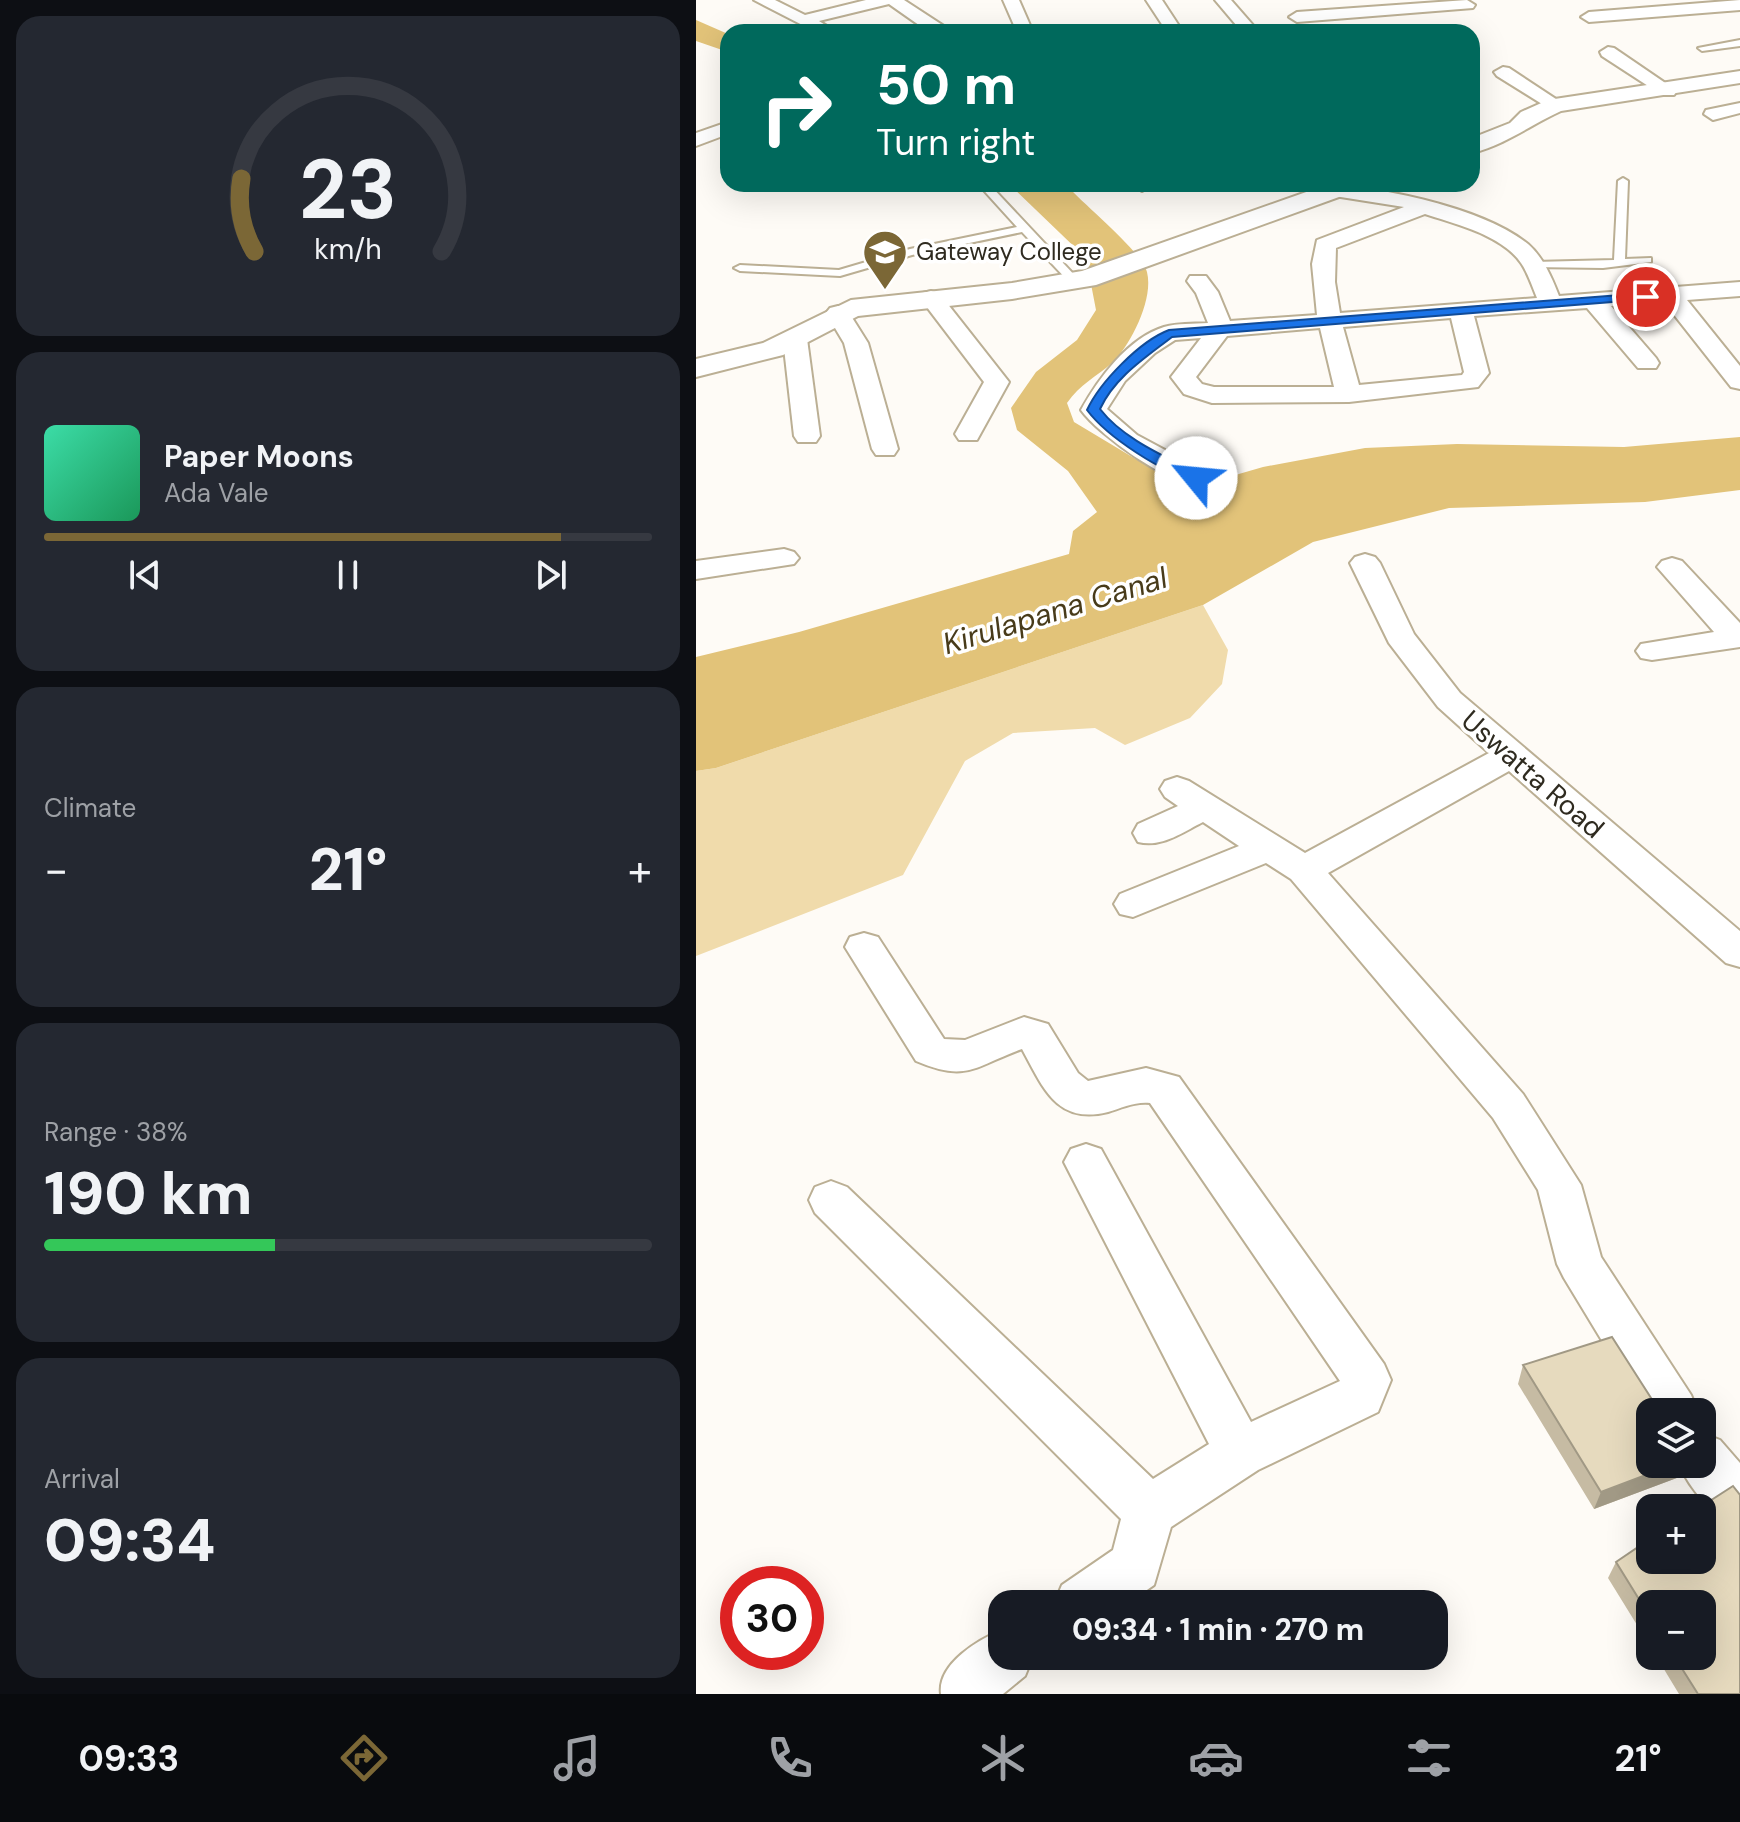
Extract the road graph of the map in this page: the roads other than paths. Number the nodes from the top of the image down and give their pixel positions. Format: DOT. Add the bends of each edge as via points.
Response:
graph roads {
  1 [pos="762,0"];
  2 [pos="886,0"];
  3 [pos="894,0"];
  4 [pos="1011,0"];
  5 [pos="1154,0"];
  6 [pos="1223,0"];
  7 [pos="1467,5"];
  8 [pos="1740,5"];
  9 [pos="1589,17"];
  10 [pos="803,20"];
  11 [pos="1740,21"];
  12 [pos="812,24"];
  13 [pos="929,24"];
  14 [pos="1022,24"];
  15 [pos="1165,24"];
  16 [pos="1244,24"];
  17 [pos="1305,24"];
  18 [pos="1698,25"];
  19 [pos="1740,43"];
  20 [pos="1702,48"];
  21 [pos="1608,52"];
  22 [pos="1503,72"];
  23 [pos="1740,77"];
  24 [pos="1668,91"];
  25 [pos="1556,105"];
  26 [pos="1740,108"];
  27 [pos="1713,114"];
  28 [pos="720,131"];
  29 [pos="696,140"];
  30 [pos="1480,143"];
  31 [pos="1623,181"];
  32 [pos="990,192"];
  33 [pos="1319,192"];
  34 [pos="1366,192"];
  35 [pos="1424,207"];
  36 [pos="1022,229"];
  37 [pos="1647,260"];
  38 [pos="1619,264"];
  39 [pos="1534,265"];
  40 [pos="740,268"];
  41 [pos="1081,281"];
  42 [pos="1198,281"];
  43 [pos="1740,289"];
  44 [pos="1671,295"];
  45 [pos="931,298"];
  46 [pos="1594,301"];
  47 [pos="1551,304"];
  48 [pos="1461,312"];
  49 [pos="838,313"];
  50 [pos="1329,319"];
  51 [pos="1221,327"];
  52 [pos="795,339"];
  53 [pos="1647,363"];
  54 [pos="696,368"];
  55 [pos="1740,382"];
  56 [pos="1349,394"];
  57 [pos="968,434"];
  58 [pos="807,436"];
  59 [pos="885,449"];
  60 [pos="1196,478"];
  61 [pos="784,558"];
  62 [pos="1365,563"];
  63 [pos="1672,567"];
  64 [pos="696,570"];
  65 [pos="1738,637"];
  66 [pos="1652,651"];
  67 [pos="1512,755"];
  68 [pos="1151,833"];
  69 [pos="1268,848"];
  70 [pos="1304,870"];
  71 [pos="1133,904"];
  72 [pos="864,947"];
  73 [pos="1740,953"];
  74 [pos="1086,1162"];
  75 [pos="831,1200"];
  76 [pos="1664,1398"];
  77 [pos="1240,1453"];
  78 [pos="1716,1474"];
  79 [pos="1740,1502"];
  80 [pos="1149,1511"];
  81 [pos="1101,1590"];
  82 [pos="988,1670"];
  83 [pos="969,1694"];
  1 -- 10 [label="street"];
  2 -- 10 [label="street"];
  3 -- 13 [label="street"];
  4 -- 14 [label="street"];
  5 -- 15 [label="street"];
  6 -- 16 [label="street"];
  7 -- 17 [label="street" via="1292,12"];
  8 -- 9 [label="street"];
  10 -- 12 [label="street"];
  11 -- 18 [label="street"];
  19 -- 20 [label="lane"];
  21 -- 24 [label="street"];
  22 -- 25 [label="street"];
  23 -- 24 [label="street"];
  24 -- 25 [label="street"];
  25 -- 30 [label="street"];
  26 -- 27 [label="street"];
  28 -- 29 [label="street"];
  31 -- 38 [label="lane"];
  32 -- 36 [label="lane"];
  33 -- 41 [label="street"];
  34 -- 35 [label="street"];
  35 -- 39 [label="street" via="1520,248"];
  35 -- 50 [label="street" via="1325,245 1322,265"];
  36 -- 40 [label="lane" via="840,273"];
  36 -- 41 [label="lane"];
  37 -- 38 [label="lane"];
  38 -- 39 [label="lane"];
  39 -- 47 [label="street"];
  41 -- 45 [label="street"];
  42 -- 51 [label="street"];
  43 -- 44 [label="street"];
  44 -- 46 [label="street"];
  44 -- 55 [label="street"];
  45 -- 49 [label="street"];
  45 -- 57 [label="street" via="997,382"];
  46 -- 47 [label="street"];
  46 -- 53 [label="street"];
  47 -- 48 [label="street"];
  48 -- 50 [label="street"];
  48 -- 56 [label="street" via="1477,373 1469,382"];
  49 -- 52 [label="street"];
  49 -- 59 [label="street" via="856,343"];
  50 -- 51 [label="street"];
  50 -- 56 [label="street"];
  51 -- 56 [label="street" via="1183,377 1193,389 1246,397"];
  51 -- 60 [label="street" via="1159,339 1102,391 1094,410 1144,450"];
  52 -- 54 [label="street" via="748,357"];
  52 -- 58 [label="street"];
  61 -- 64 [label="street"];
  62 -- 67 [label="street, Uswatta Road" via="1408,647 1449,700"];
  63 -- 65 [label="street"];
  65 -- 66 [label="street"];
  67 -- 70 [label="street"];
  67 -- 73 [label="street, Uswatta Road"];
  68 -- 69 [label="street" via="1191,798"];
  69 -- 70 [label="street"];
  69 -- 71 [label="street"];
  70 -- 76 [label="street" via="1508,1106 1559,1185 1580,1264"];
  72 -- 77 [label="street" via="930,1050 945,1058 964,1058 1024,1033 1034,1035 1063,1085 1075,1095 1090,1099 1146,1085 1164,1089 1367,1380 1361,1396"];
  74 -- 77 [label="street"];
  75 -- 80 [label="street"];
  77 -- 80 [label="street"];
  78 -- 79 [label="street"];
  80 -- 81 [label="street" via="1135,1566"];
  82 -- 83 [label="street" via="968,1687"];
}
